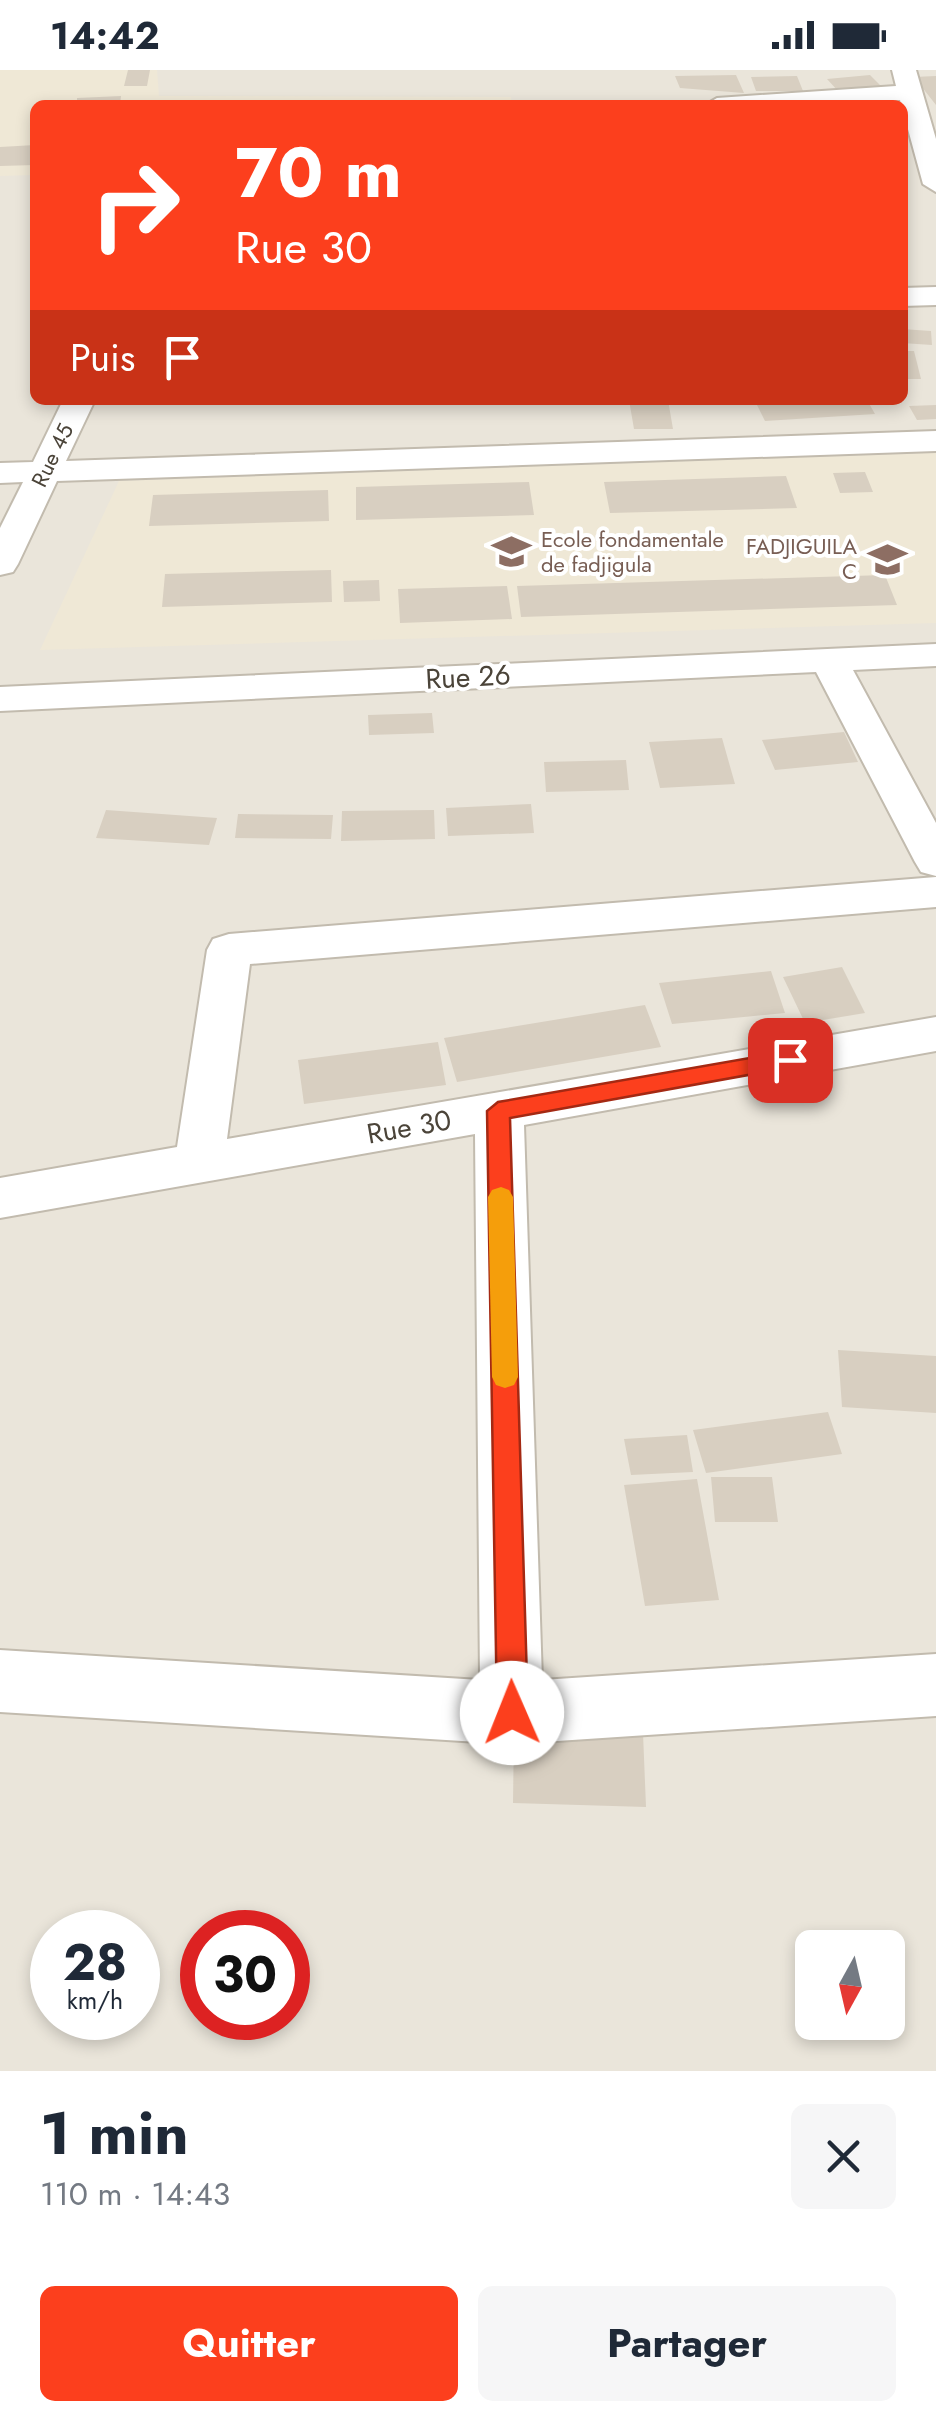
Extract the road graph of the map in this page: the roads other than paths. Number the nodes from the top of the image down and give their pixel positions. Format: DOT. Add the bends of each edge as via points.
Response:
graph roads {
  1 [pos="907,81"];
  2 [pos="757,100"];
  3 [pos="936,182"];
  4 [pos="908,183"];
  5 [pos="936,296"];
  6 [pos="908,297"];
  7 [pos="77,405"];
  8 [pos="936,440"];
  9 [pos="0,473"];
  10 [pos="42,473"];
  11 [pos="0,564"];
  12 [pos="936,655"];
  13 [pos="828,659"];
  14 [pos="0,700"];
  15 [pos="936,862"];
  16 [pos="936,892"];
  17 [pos="936,1034"];
  18 [pos="498,1111"];
  19 [pos="199,1164"];
  20 [pos="3,1209"];
  21 [pos="0,1681"];
  22 [pos="936,1686"];
  23 [pos="512,1713"];
  1 -- 2 [label="street"];
  1 -- 3 [label="street"];
  3 -- 4 [label="street"];
  5 -- 6 [label="street"];
  7 -- 10 [label="street, Rue 45"];
  8 -- 10 [label="street"];
  9 -- 10 [label="street"];
  10 -- 11 [label="street, Rue 45"];
  12 -- 13 [label="street, Rue 26"];
  13 -- 14 [label="street, Rue 26"];
  13 -- 15 [label="street"];
  16 -- 19 [label="street" via="229,950"];
  17 -- 18 [label="street, Rue 30"];
  18 -- 19 [label="street, Rue 30"];
  18 -- 23 [label="street"];
  19 -- 20 [label="street, Rue 30"];
  21 -- 23 [label="street"];
  22 -- 23 [label="street"];
}
